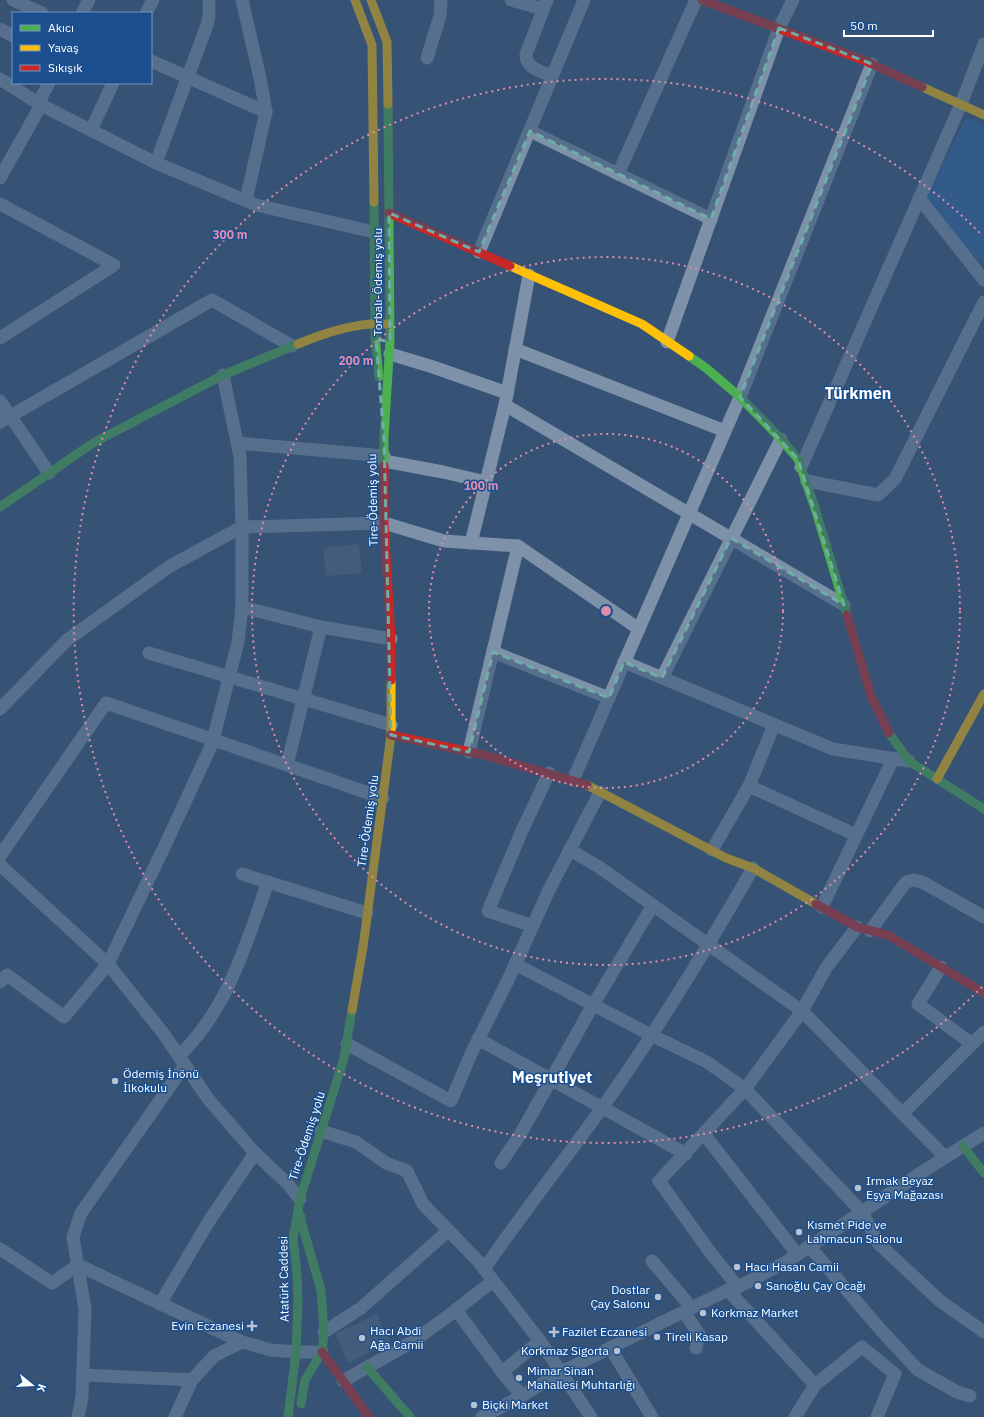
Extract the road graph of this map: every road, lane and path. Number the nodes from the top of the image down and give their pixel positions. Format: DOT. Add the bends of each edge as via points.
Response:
graph roads {
  1 [pos="15,0"];
  2 [pos="88,0"];
  3 [pos="153,0"];
  4 [pos="209,0"];
  5 [pos="242,0"];
  6 [pos="355,0"];
  7 [pos="371,0"];
  8 [pos="441,0"];
  9 [pos="511,0"];
  10 [pos="584,0"];
  11 [pos="696,0"];
  12 [pos="702,0"];
  13 [pos="793,0"];
  14 [pos="545,4"];
  15 [pos="40,12"];
  16 [pos="82,12"];
  17 [pos="147,12"];
  18 [pos="779,28"];
  19 [pos="0,29"];
  20 [pos="12,35"];
  21 [pos="984,44"];
  22 [pos="427,58"];
  23 [pos="152,61"];
  24 [pos="872,64"];
  25 [pos="552,76"];
  26 [pos="188,77"];
  27 [pos="0,79"];
  28 [pos="48,84"];
  29 [pos="113,84"];
  30 [pos="961,104"];
  31 [pos="41,105"];
  32 [pos="266,112"];
  33 [pos="984,115"];
  34 [pos="91,130"];
  35 [pos="530,131"];
  36 [pos="156,163"];
  37 [pos="618,174"];
  38 [pos="0,178"];
  39 [pos="919,198"];
  40 [pos="246,200"];
  41 [pos="0,204"];
  42 [pos="389,212"];
  43 [pos="711,219"];
  44 [pos="374,232"];
  45 [pos="479,252"];
  46 [pos="529,274"];
  47 [pos="984,280"];
  48 [pos="984,302"];
  49 [pos="375,323"];
  50 [pos="390,324"];
  51 [pos="0,338"];
  52 [pos="346,338"];
  53 [pos="372,339"];
  54 [pos="307,340"];
  55 [pos="390,341"];
  56 [pos="667,342"];
  57 [pos="292,346"];
  58 [pos="515,349"];
  59 [pos="390,354"];
  60 [pos="223,375"];
  61 [pos="740,397"];
  62 [pos="506,399"];
  63 [pos="0,401"];
  64 [pos="5,419"];
  65 [pos="725,431"];
  66 [pos="384,438"];
  67 [pos="781,439"];
  68 [pos="238,443"];
  69 [pos="384,458"];
  70 [pos="801,467"];
  71 [pos="49,473"];
  72 [pos="807,481"];
  73 [pos="486,482"];
  74 [pos="0,507"];
  75 [pos="689,513"];
  76 [pos="384,523"];
  77 [pos="242,527"];
  78 [pos="732,538"];
  79 [pos="471,543"];
  80 [pos="518,546"];
  81 [pos="844,604"];
  82 [pos="242,608"];
  83 [pos="321,627"];
  84 [pos="639,629"];
  85 [pos="391,639"];
  86 [pos="493,652"];
  87 [pos="149,653"];
  88 [pos="624,662"];
  89 [pos="229,677"];
  90 [pos="662,678"];
  91 [pos="984,694"];
  92 [pos="5,695"];
  93 [pos="609,698"];
  94 [pos="304,699"];
  95 [pos="0,709"];
  96 [pos="774,724"];
  97 [pos="391,730"];
  98 [pos="213,740"];
  99 [pos="469,752"];
  100 [pos="893,759"];
  101 [pos="909,761"];
  102 [pos="287,765"];
  103 [pos="549,774"];
  104 [pos="938,779"];
  105 [pos="573,780"];
  106 [pos="749,786"];
  107 [pos="600,792"];
  108 [pos="383,798"];
  109 [pos="984,810"];
  110 [pos="856,835"];
  111 [pos="570,850"];
  112 [pos="712,850"];
  113 [pos="0,856"];
  114 [pos="0,865"];
  115 [pos="753,868"];
  116 [pos="242,874"];
  117 [pos="268,882"];
  118 [pos="653,905"];
  119 [pos="822,907"];
  120 [pos="367,913"];
  121 [pos="984,917"];
  122 [pos="533,926"];
  123 [pos="864,929"];
  124 [pos="709,945"];
  125 [pos="108,964"];
  126 [pos="515,964"];
  127 [pos="941,967"];
  128 [pos="0,982"];
  129 [pos="984,993"];
  130 [pos="593,1005"];
  131 [pos="802,1011"];
  132 [pos="984,1032"];
  133 [pos="651,1035"];
  134 [pos="478,1039"];
  135 [pos="347,1044"];
  136 [pos="972,1044"];
  137 [pos="182,1061"];
  138 [pos="550,1079"];
  139 [pos="745,1089"];
  140 [pos="602,1108"];
  141 [pos="902,1114"];
  142 [pos="321,1131"];
  143 [pos="984,1133"];
  144 [pos="704,1134"];
  145 [pos="963,1146"];
  146 [pos="255,1152"];
  147 [pos="686,1154"];
  148 [pos="945,1157"];
  149 [pos="501,1164"];
  150 [pos="984,1173"];
  151 [pos="300,1199"];
  152 [pos="862,1212"];
  153 [pos="448,1230"];
  154 [pos="809,1246"];
  155 [pos="0,1249"];
  156 [pos="797,1254"];
  157 [pos="652,1261"];
  158 [pos="78,1265"];
  159 [pos="484,1269"];
  160 [pos="493,1281"];
  161 [pos="733,1289"];
  162 [pos="160,1304"];
  163 [pos="456,1310"];
  164 [pos="688,1310"];
  165 [pos="324,1332"];
  166 [pos="984,1332"];
  167 [pos="540,1341"];
  168 [pos="242,1342"];
  169 [pos="696,1348"];
  170 [pos="611,1349"];
  171 [pos="296,1352"];
  172 [pos="322,1352"];
  173 [pos="905,1356"];
  174 [pos="367,1367"];
  175 [pos="502,1372"];
  176 [pos="561,1372"];
  177 [pos="895,1374"];
  178 [pos="83,1375"];
  179 [pos="192,1380"];
  180 [pos="343,1380"];
  181 [pos="816,1385"];
  182 [pos="522,1396"];
  183 [pos="970,1396"];
  184 [pos="299,1410"];
  185 [pos="367,1416"];
  186 [pos="78,1417"];
  187 [pos="175,1417"];
  188 [pos="288,1417"];
  189 [pos="410,1417"];
  190 [pos="482,1417"];
  191 [pos="591,1417"];
  192 [pos="652,1417"];
  193 [pos="795,1417"];
  194 [pos="877,1417"];
  1 -- 15 [label="street"];
  2 -- 16 [label="street"];
  3 -- 17 [label="street"];
  4 -- 26 [label="street" via="207,25"];
  5 -- 32 [label="street"];
  6 -- 44 [label="street, Torbalı-Ödemiş yolu" via="372,45"];
  7 -- 42 [label="street, Torbalı-Ödemiş yolu" via="387,42"];
  8 -- 22 [label="street" via="440,16"];
  9 -- 14 [label="street"];
  10 -- 25 [label="street"];
  11 -- 37 [label="street"];
  12 -- 18 [label="street"];
  13 -- 18 [label="street"];
  14 -- 25 [label="street" via="526,58 532,67"];
  18 -- 24 [label="street"];
  18 -- 43 [label="street"];
  19 -- 20 [label="street"];
  21 -- 30 [label="street"];
  23 -- 26 [label="street"];
  24 -- 30 [label="street"];
  24 -- 61 [label="street"];
  25 -- 35 [label="street"];
  26 -- 32 [label="street"];
  26 -- 36 [label="street"];
  27 -- 31 [label="street"];
  28 -- 31 [label="street" via="42,96"];
  29 -- 34 [label="street"];
  30 -- 33 [label="street"];
  30 -- 39 [label="street"];
  31 -- 34 [label="street"];
  31 -- 38 [label="street"];
  32 -- 40 [label="street"];
  34 -- 36 [label="street"];
  35 -- 37 [label="street"];
  35 -- 45 [label="street"];
  36 -- 40 [label="street"];
  37 -- 43 [label="street"];
  39 -- 47 [label="street"];
  39 -- 70 [label="street"];
  40 -- 44 [label="street" via="256,205"];
  41 -- 51 [label="street" via="114,266"];
  42 -- 45 [label="street"];
  42 -- 50 [label="street, Torbalı-Ödemiş yolu"];
  43 -- 56 [label="street"];
  44 -- 49 [label="street, Torbalı-Ödemiş yolu"];
  45 -- 46 [label="street"];
  46 -- 56 [label="street" via="642,324"];
  46 -- 58 [label="street"];
  48 -- 72 [label="street" via="895,479 878,495"];
  49 -- 50 [label="street"];
  49 -- 53 [label="street, Torbalı-Ödemiş yolu"];
  49 -- 54 [label="street"];
  50 -- 55 [label="street, Torbalı-Ödemiş yolu"];
  52 -- 54 [label="street"];
  53 -- 55 [label="street"];
  53 -- 66 [label="street, Torbalı-Ödemiş yolu"];
  54 -- 57 [label="street"];
  55 -- 59 [label="street, Torbalı-Ödemiş yolu"];
  56 -- 61 [label="street" via="706,368"];
  57 -- 60 [label="street"];
  57 -- 64 [label="street" via="212,300"];
  58 -- 62 [label="street"];
  58 -- 65 [label="street"];
  59 -- 62 [label="street" via="434,366"];
  59 -- 66 [label="street, Torbalı-Ödemiş yolu"];
  60 -- 68 [label="street"];
  60 -- 71 [label="street" via="93,443"];
  61 -- 65 [label="street"];
  61 -- 67 [label="street"];
  62 -- 73 [label="street"];
  62 -- 75 [label="street"];
  63 -- 64 [label="street"];
  64 -- 71 [label="street"];
  65 -- 75 [label="street"];
  66 -- 69 [label="street, Tire-Ödemiş yolu"];
  67 -- 70 [label="street" via="798,459"];
  67 -- 78 [label="street"];
  68 -- 69 [label="street"];
  68 -- 77 [label="street"];
  69 -- 73 [label="street"];
  69 -- 76 [label="street, Tire-Ödemiş yolu"];
  70 -- 72 [label="street"];
  71 -- 74 [label="street"];
  72 -- 81 [label="street"];
  73 -- 79 [label="street"];
  75 -- 78 [label="street"];
  75 -- 84 [label="street"];
  76 -- 77 [label="street"];
  76 -- 79 [label="street" via="444,541"];
  76 -- 85 [label="street, Tire-Ödemiş yolu"];
  77 -- 82 [label="street"];
  77 -- 92 [label="street" via="170,566 67,640"];
  78 -- 81 [label="street"];
  78 -- 90 [label="street"];
  79 -- 80 [label="street"];
  80 -- 84 [label="street"];
  80 -- 86 [label="street"];
  81 -- 101 [label="street" via="871,696 886,729"];
  82 -- 83 [label="street"];
  82 -- 89 [label="street" via="238,642"];
  83 -- 85 [label="street"];
  83 -- 94 [label="street"];
  84 -- 88 [label="street"];
  85 -- 97 [label="street, Tire-Ödemiş yolu"];
  86 -- 93 [label="street"];
  86 -- 99 [label="street"];
  87 -- 89 [label="street"];
  88 -- 90 [label="street"];
  88 -- 93 [label="street"];
  89 -- 94 [label="street"];
  89 -- 98 [label="street"];
  90 -- 96 [label="street"];
  91 -- 104 [label="street"];
  92 -- 95 [label="street"];
  93 -- 105 [label="street"];
  94 -- 97 [label="street"];
  94 -- 102 [label="street"];
  96 -- 100 [label="street" via="833,749"];
  96 -- 106 [label="street"];
  97 -- 99 [label="street"];
  97 -- 108 [label="street, Tire-Ödemiş yolu"];
  98 -- 102 [label="street"];
  98 -- 113 [label="street" via="106,703"];
  98 -- 125 [label="street"];
  99 -- 103 [label="street"];
  100 -- 101 [label="street"];
  100 -- 110 [label="street"];
  101 -- 104 [label="street"];
  102 -- 108 [label="street"];
  103 -- 105 [label="street"];
  103 -- 122 [label="street" via="488,911"];
  104 -- 109 [label="street"];
  105 -- 107 [label="street"];
  106 -- 110 [label="street"];
  106 -- 112 [label="street"];
  107 -- 111 [label="street"];
  107 -- 112 [label="street"];
  108 -- 120 [label="street, Tire-Ödemiş yolu"];
  110 -- 119 [label="street"];
  111 -- 118 [label="street"];
  111 -- 122 [label="street"];
  112 -- 115 [label="street"];
  114 -- 125 [label="street"];
  115 -- 119 [label="street"];
  115 -- 124 [label="street"];
  116 -- 117 [label="street"];
  117 -- 120 [label="street"];
  117 -- 137 [label="street" via="226,993"];
  118 -- 124 [label="street"];
  118 -- 130 [label="street"];
  119 -- 123 [label="street"];
  120 -- 135 [label="street, Tire-Ödemiş yolu"];
  121 -- 123 [label="street" via="924,882 914,880 906,882"];
  122 -- 126 [label="street"];
  123 -- 127 [label="street" via="888,935"];
  123 -- 131 [label="street" via="826,968"];
  124 -- 131 [label="street"];
  124 -- 133 [label="street"];
  125 -- 128 [label="street" via="64,1017 7,975"];
  125 -- 137 [label="street" via="163,1032"];
  126 -- 130 [label="street"];
  126 -- 134 [label="street"];
  127 -- 129 [label="street"];
  127 -- 136 [label="street" via="918,1004"];
  130 -- 133 [label="street"];
  130 -- 138 [label="street"];
  131 -- 139 [label="street"];
  131 -- 141 [label="street"];
  132 -- 136 [label="street"];
  133 -- 139 [label="street" via="707,1062"];
  133 -- 140 [label="street"];
  134 -- 135 [label="street" via="451,1101"];
  134 -- 138 [label="street"];
  135 -- 142 [label="street, Tire-Ödemiş yolu"];
  136 -- 141 [label="street"];
  137 -- 146 [label="street" via="209,1100"];
  137 -- 158 [label="street" via="81,1212 73,1237"];
  138 -- 140 [label="street"];
  138 -- 149 [label="street"];
  139 -- 144 [label="street"];
  139 -- 152 [label="street"];
  140 -- 147 [label="street"];
  140 -- 159 [label="street"];
  141 -- 148 [label="street"];
  142 -- 151 [label="street, Tire-Ödemiş yolu"];
  142 -- 153 [label="street" via="356,1142 386,1163 407,1171 423,1204"];
  143 -- 145 [label="street"];
  144 -- 147 [label="street"];
  144 -- 156 [label="street"];
  145 -- 148 [label="street"];
  145 -- 150 [label="street"];
  146 -- 151 [label="street"];
  146 -- 162 [label="street" via="209,1221"];
  147 -- 161 [label="street" via="659,1181"];
  148 -- 152 [label="street"];
  151 -- 165 [label="street, Atatürk Caddesi" via="301,1221 321,1290"];
  151 -- 171 [label="street, Atatürk Caddesi" via="293,1239 298,1302"];
  152 -- 154 [label="street"];
  152 -- 166 [label="street" via="879,1244 940,1301"];
  153 -- 159 [label="street"];
  153 -- 165 [label="street" via="361,1308"];
  154 -- 156 [label="street"];
  154 -- 173 [label="street"];
  155 -- 158 [label="street" via="52,1283"];
  156 -- 161 [label="street"];
  157 -- 164 [label="street"];
  158 -- 162 [label="street"];
  158 -- 178 [label="street" via="85,1310"];
  159 -- 160 [label="street"];
  160 -- 163 [label="street"];
  160 -- 167 [label="street"];
  161 -- 164 [label="street"];
  161 -- 181 [label="street"];
  162 -- 168 [label="street"];
  163 -- 174 [label="street" via="412,1342"];
  163 -- 175 [label="street"];
  164 -- 169 [label="street" via="699,1334"];
  164 -- 170 [label="street"];
  165 -- 172 [label="street, Atatürk Caddesi"];
  167 -- 175 [label="street"];
  167 -- 176 [label="street"];
  168 -- 171 [label="street" via="271,1350"];
  168 -- 179 [label="street" via="214,1356"];
  170 -- 176 [label="street"];
  170 -- 192 [label="street"];
  171 -- 172 [label="street"];
  171 -- 188 [label="street, Atatürk Caddesi"];
  172 -- 180 [label="street"];
  172 -- 184 [label="street, Atatürk Caddesi" via="305,1380"];
  173 -- 177 [label="street"];
  173 -- 183 [label="street" via="918,1370 957,1392"];
  174 -- 180 [label="street"];
  174 -- 189 [label="street"];
  175 -- 182 [label="street"];
  176 -- 182 [label="street"];
  176 -- 191 [label="street"];
  177 -- 181 [label="street" via="862,1347"];
  177 -- 194 [label="street"];
  178 -- 179 [label="street"];
  178 -- 186 [label="street"];
  179 -- 187 [label="street"];
  180 -- 185 [label="street"];
  181 -- 193 [label="street"];
  182 -- 190 [label="street"];
}
